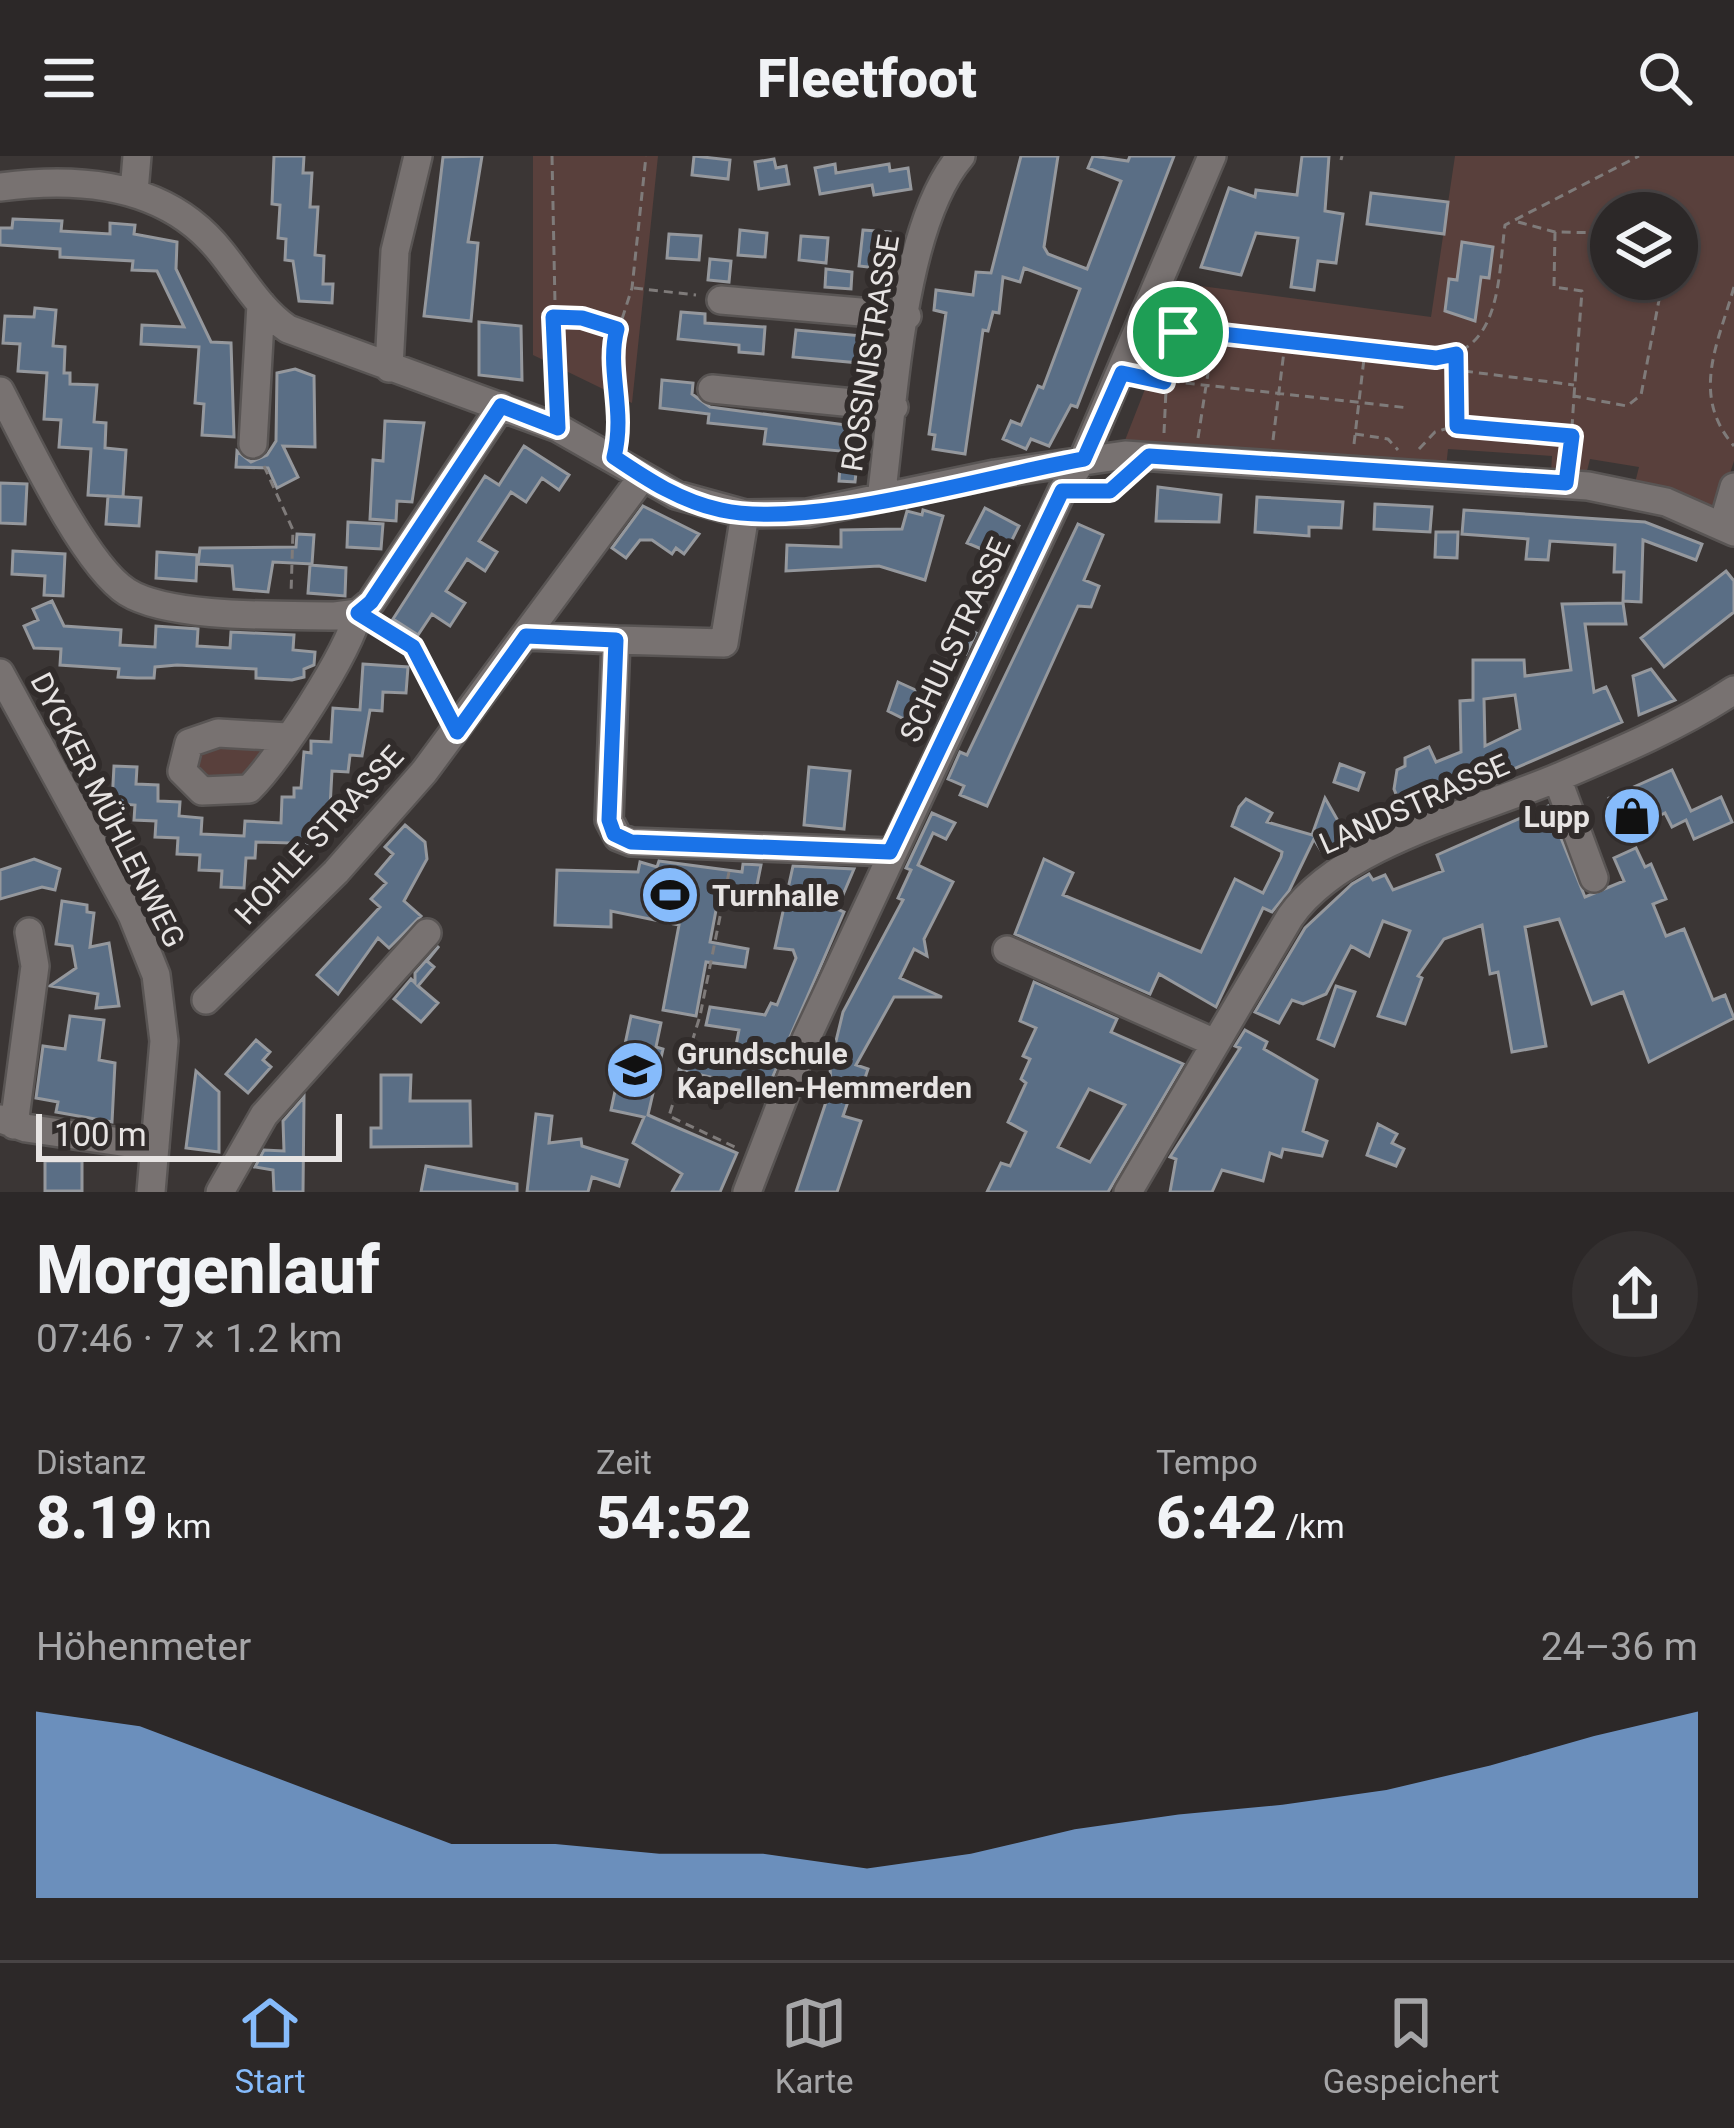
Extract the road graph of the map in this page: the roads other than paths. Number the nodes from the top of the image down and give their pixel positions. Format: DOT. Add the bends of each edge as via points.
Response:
graph roads {
  1 [pos="137,156"];
  2 [pos="418,156"];
  3 [pos="1212,156"];
  4 [pos="945,162"];
  5 [pos="0,187"];
  6 [pos="134,192"];
  7 [pos="721,300"];
  8 [pos="260,304"];
  9 [pos="907,316"];
  10 [pos="389,368"];
  11 [pos="712,389"];
  12 [pos="0,391"];
  13 [pos="501,406"];
  14 [pos="893,407"];
  15 [pos="253,444"];
  16 [pos="1084,459"];
  17 [pos="643,476"];
  18 [pos="1734,487"];
  19 [pos="881,498"];
  20 [pos="745,514"];
  21 [pos="1728,528"];
  22 [pos="358,613"];
  23 [pos="526,636"];
  24 [pos="616,640"];
  25 [pos="0,673"];
  26 [pos="1734,690"];
  27 [pos="287,737"];
  28 [pos="1558,778"];
  29 [pos="890,852"];
  30 [pos="1594,878"];
  31 [pos="28,932"];
  32 [pos="427,933"];
  33 [pos="1007,950"];
  34 [pos="206,1000"];
  35 [pos="1215,1042"];
  36 [pos="7,1122"];
  37 [pos="155,1147"];
  38 [pos="152,1192"];
  39 [pos="220,1192"];
  40 [pos="747,1192"];
  41 [pos="1128,1192"];
  1 -- 6 [label="street"];
  2 -- 10 [label="street" via="398,230"];
  3 -- 16 [label="street, SCHULSTRASSE"];
  4 -- 9 [label="street, ROSSINISTRASSE" via="922,227"];
  5 -- 6 [label="street"];
  6 -- 8 [label="street" via="192,220"];
  7 -- 9 [label="street"];
  8 -- 10 [label="street" via="300,335"];
  8 -- 15 [label="street"];
  9 -- 14 [label="street, ROSSINISTRASSE"];
  10 -- 13 [label="street"];
  11 -- 14 [label="street"];
  12 -- 22 [label="street" via="96,559 123,590 159,604"];
  13 -- 17 [label="street"];
  13 -- 22 [label="street"];
  14 -- 19 [label="street, ROSSINISTRASSE"];
  16 -- 19 [label="street"];
  16 -- 21 [label="street" via="1159,448 1566,483 1649,497"];
  16 -- 29 [label="street, SCHULSTRASSE"];
  17 -- 20 [label="street" via="689,501"];
  17 -- 23 [label="street, HOHLE STRASSE"];
  18 -- 21 [label="street"];
  19 -- 20 [label="street"];
  20 -- 24 [label="street" via="724,643"];
  22 -- 27 [label="street" via="348,644"];
  23 -- 24 [label="street"];
  23 -- 34 [label="street, HOHLE STRASSE" via="362,845"];
  24 -- 29 [label="street" via="612,830 631,842"];
  25 -- 37 [label="street, DYCKER MÜHLENWEG" via="142,935 160,988 172,1028"];
  26 -- 28 [label="street, LANDSTRASSE"];
  28 -- 30 [label="street"];
  28 -- 35 [label="street, LANDSTRASSE" via="1328,877 1290,917"];
  29 -- 40 [label="street, SCHULSTRASSE"];
  31 -- 36 [label="street" via="35,966"];
  32 -- 39 [label="street" via="264,1115"];
  33 -- 35 [label="street"];
  35 -- 41 [label="street, LANDSTRASSE"];
  36 -- 37 [label="street"];
  37 -- 38 [label="street, DYCKER MÜHLENWEG"];
}
